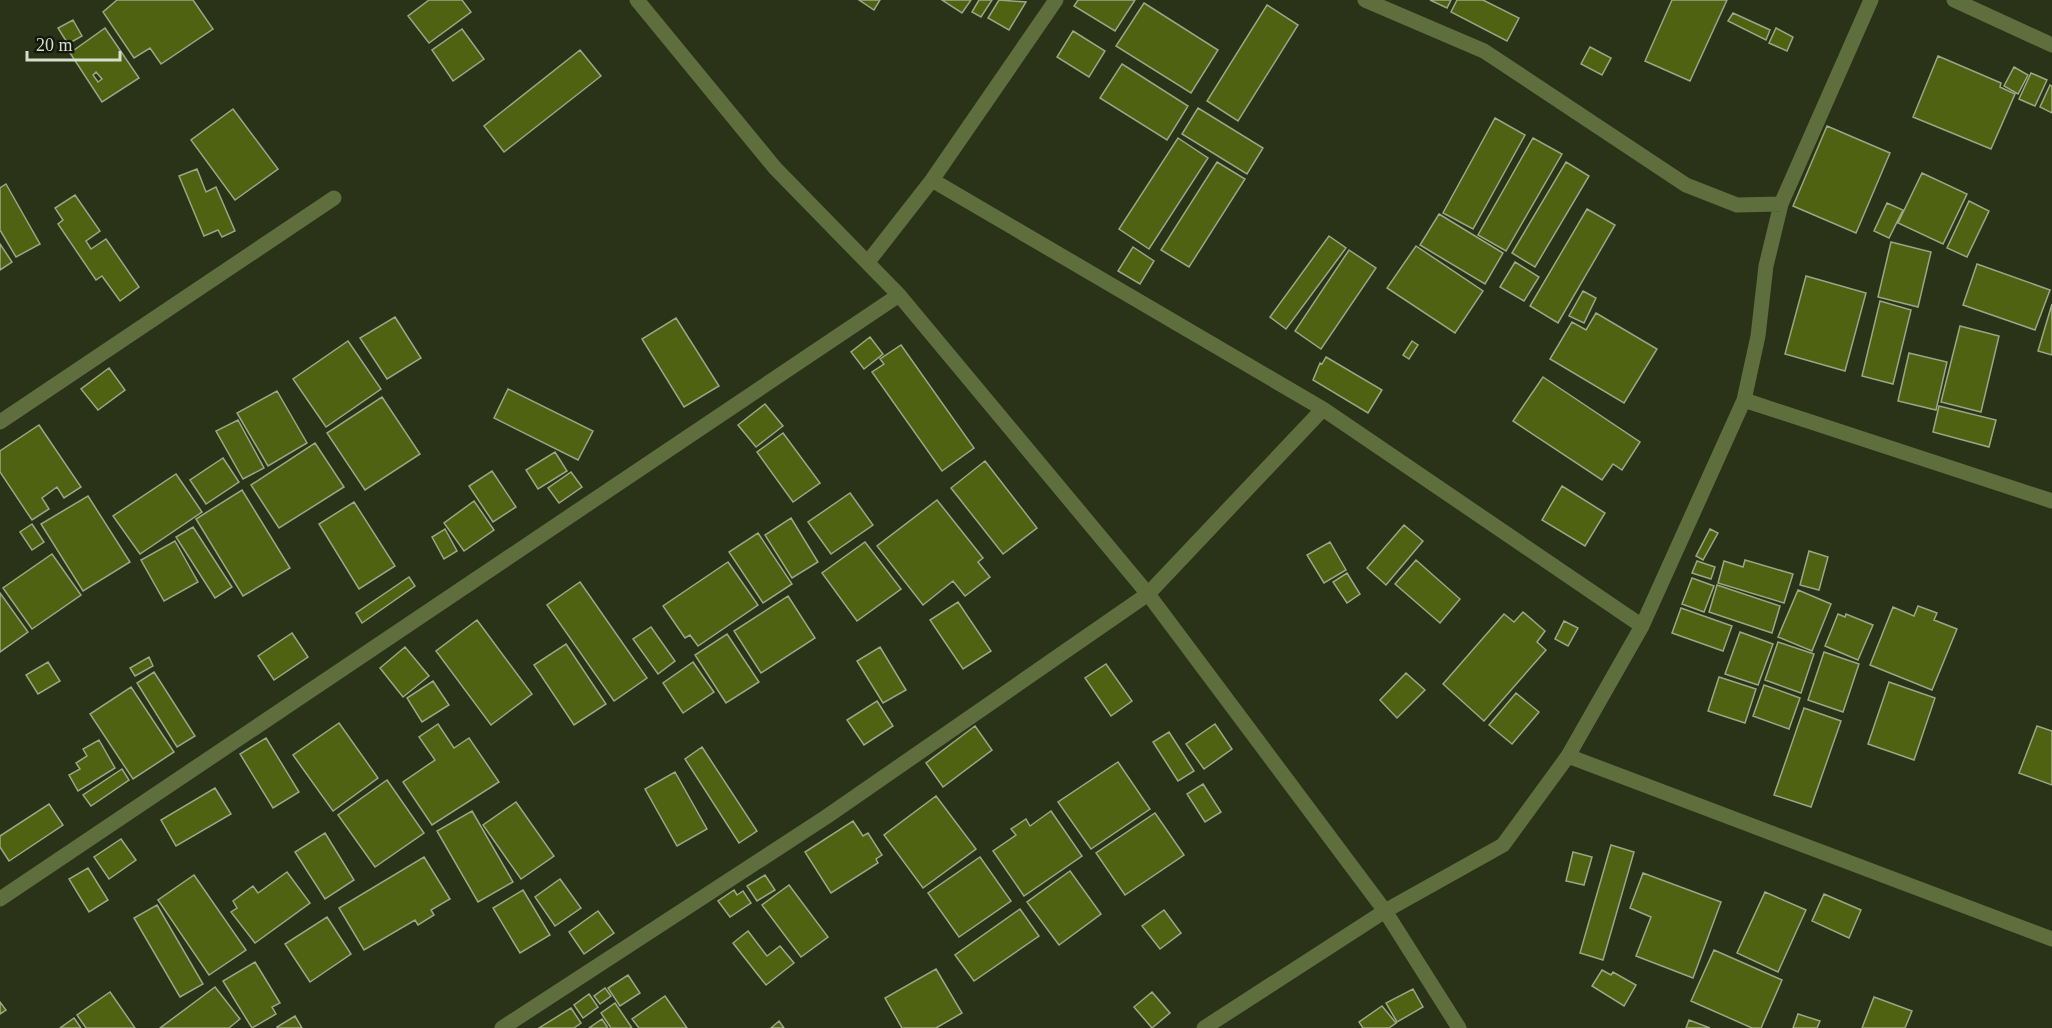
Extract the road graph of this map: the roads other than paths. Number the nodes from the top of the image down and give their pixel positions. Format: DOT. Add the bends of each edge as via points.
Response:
graph roads {
  1 [pos="637,0"];
  2 [pos="1056,0"];
  3 [pos="1365,0"];
  4 [pos="1871,0"];
  5 [pos="1954,0"];
  6 [pos="2052,45"];
  7 [pos="932,180"];
  8 [pos="334,198"];
  9 [pos="1781,204"];
  10 [pos="868,262"];
  11 [pos="899,295"];
  12 [pos="1744,400"];
  13 [pos="1323,409"];
  14 [pos="0,422"];
  15 [pos="2052,501"];
  16 [pos="1148,594"];
  17 [pos="1642,626"];
  18 [pos="1568,756"];
  19 [pos="0,899"];
  20 [pos="1385,911"];
  21 [pos="2052,939"];
  22 [pos="502,1028"];
  23 [pos="1204,1028"];
  24 [pos="1459,1028"];
  1 -- 10 [label="street" via="775,168"];
  2 -- 7 [label="street"];
  3 -- 9 [label="street" via="1484,51 1686,185 1737,205"];
  4 -- 9 [label="street"];
  5 -- 6 [label="street"];
  7 -- 10 [label="street"];
  7 -- 13 [label="street"];
  8 -- 14 [label="street"];
  9 -- 12 [label="street" via="1766,266 1758,336"];
  10 -- 11 [label="street"];
  11 -- 16 [label="street"];
  11 -- 19 [label="street"];
  12 -- 15 [label="street"];
  12 -- 17 [label="street"];
  13 -- 16 [label="street"];
  13 -- 17 [label="street"];
  16 -- 20 [label="street"];
  16 -- 22 [label="street" via="826,817"];
  17 -- 18 [label="street"];
  18 -- 20 [label="street" via="1503,845"];
  18 -- 21 [label="street"];
  20 -- 23 [label="street"];
  20 -- 24 [label="street"];
}
